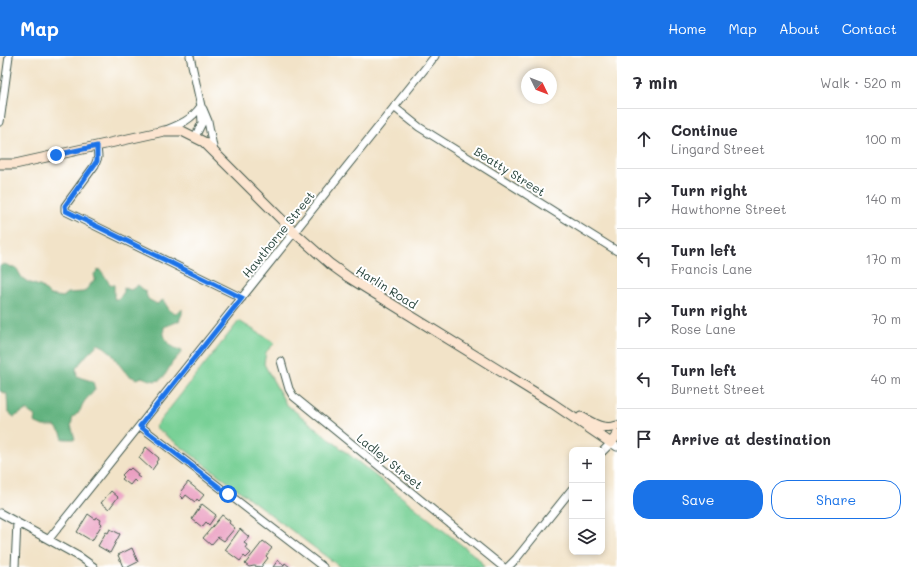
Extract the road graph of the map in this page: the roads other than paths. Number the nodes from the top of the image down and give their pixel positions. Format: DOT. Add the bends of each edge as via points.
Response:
graph roads {
  1 [pos="9,56"];
  2 [pos="190,56"];
  3 [pos="435,56"];
  4 [pos="201,106"];
  5 [pos="394,107"];
  6 [pos="0,122"];
  7 [pos="164,131"];
  8 [pos="196,137"];
  9 [pos="97,146"];
  10 [pos="214,152"];
  11 [pos="0,164"];
  12 [pos="294,232"];
  13 [pos="617,251"];
  14 [pos="242,298"];
  15 [pos="281,361"];
  16 [pos="552,402"];
  17 [pos="140,426"];
  18 [pos="617,426"];
  19 [pos="617,435"];
  20 [pos="614,445"];
  21 [pos="605,450"];
  22 [pos="569,493"];
  23 [pos="0,514"];
  24 [pos="17,522"];
  25 [pos="49,539"];
  26 [pos="15,567"];
  27 [pos="94,567"];
  28 [pos="323,567"];
  29 [pos="503,567"];
  30 [pos="508,567"];
  1 -- 6 [label="street"];
  2 -- 4 [label="street"];
  3 -- 5 [label="street, Hawthorne Street"];
  4 -- 7 [label="street" via="186,121"];
  4 -- 8 [label="street" via="202,123"];
  4 -- 10 [label="street" via="208,121"];
  5 -- 12 [label="street, Hawthorne Street"];
  5 -- 13 [label="street, Beatty Street" via="419,127"];
  7 -- 8 [label="main road, Harlin Road" via="182,131"];
  7 -- 9 [label="main road, Harlin Road"];
  8 -- 10 [label="main road, Harlin Road"];
  9 -- 11 [label="main road, Harlin Road" via="15,164"];
  9 -- 14 [label="street" via="97,161 64,210"];
  10 -- 12 [label="main road, Harlin Road"];
  12 -- 14 [label="street, Hawthorne Street"];
  12 -- 16 [label="main road, Harlin Road" via="348,277"];
  14 -- 17 [label="street, Hawthorne Street"];
  15 -- 29 [label="street, Ladley Street" via="293,396"];
  16 -- 18 [label="main road" via="603,427"];
  16 -- 20 [label="main road, Harlin Road"];
  17 -- 25 [label="street, Hawthorne Street"];
  17 -- 28 [label="street"];
  19 -- 20 [label="main road"];
  20 -- 21 [label="street"];
  22 -- 30 [label="street"];
  23 -- 24 [label="street"];
  24 -- 25 [label="street"];
  24 -- 26 [label="street"];
  25 -- 27 [label="street"];
}
